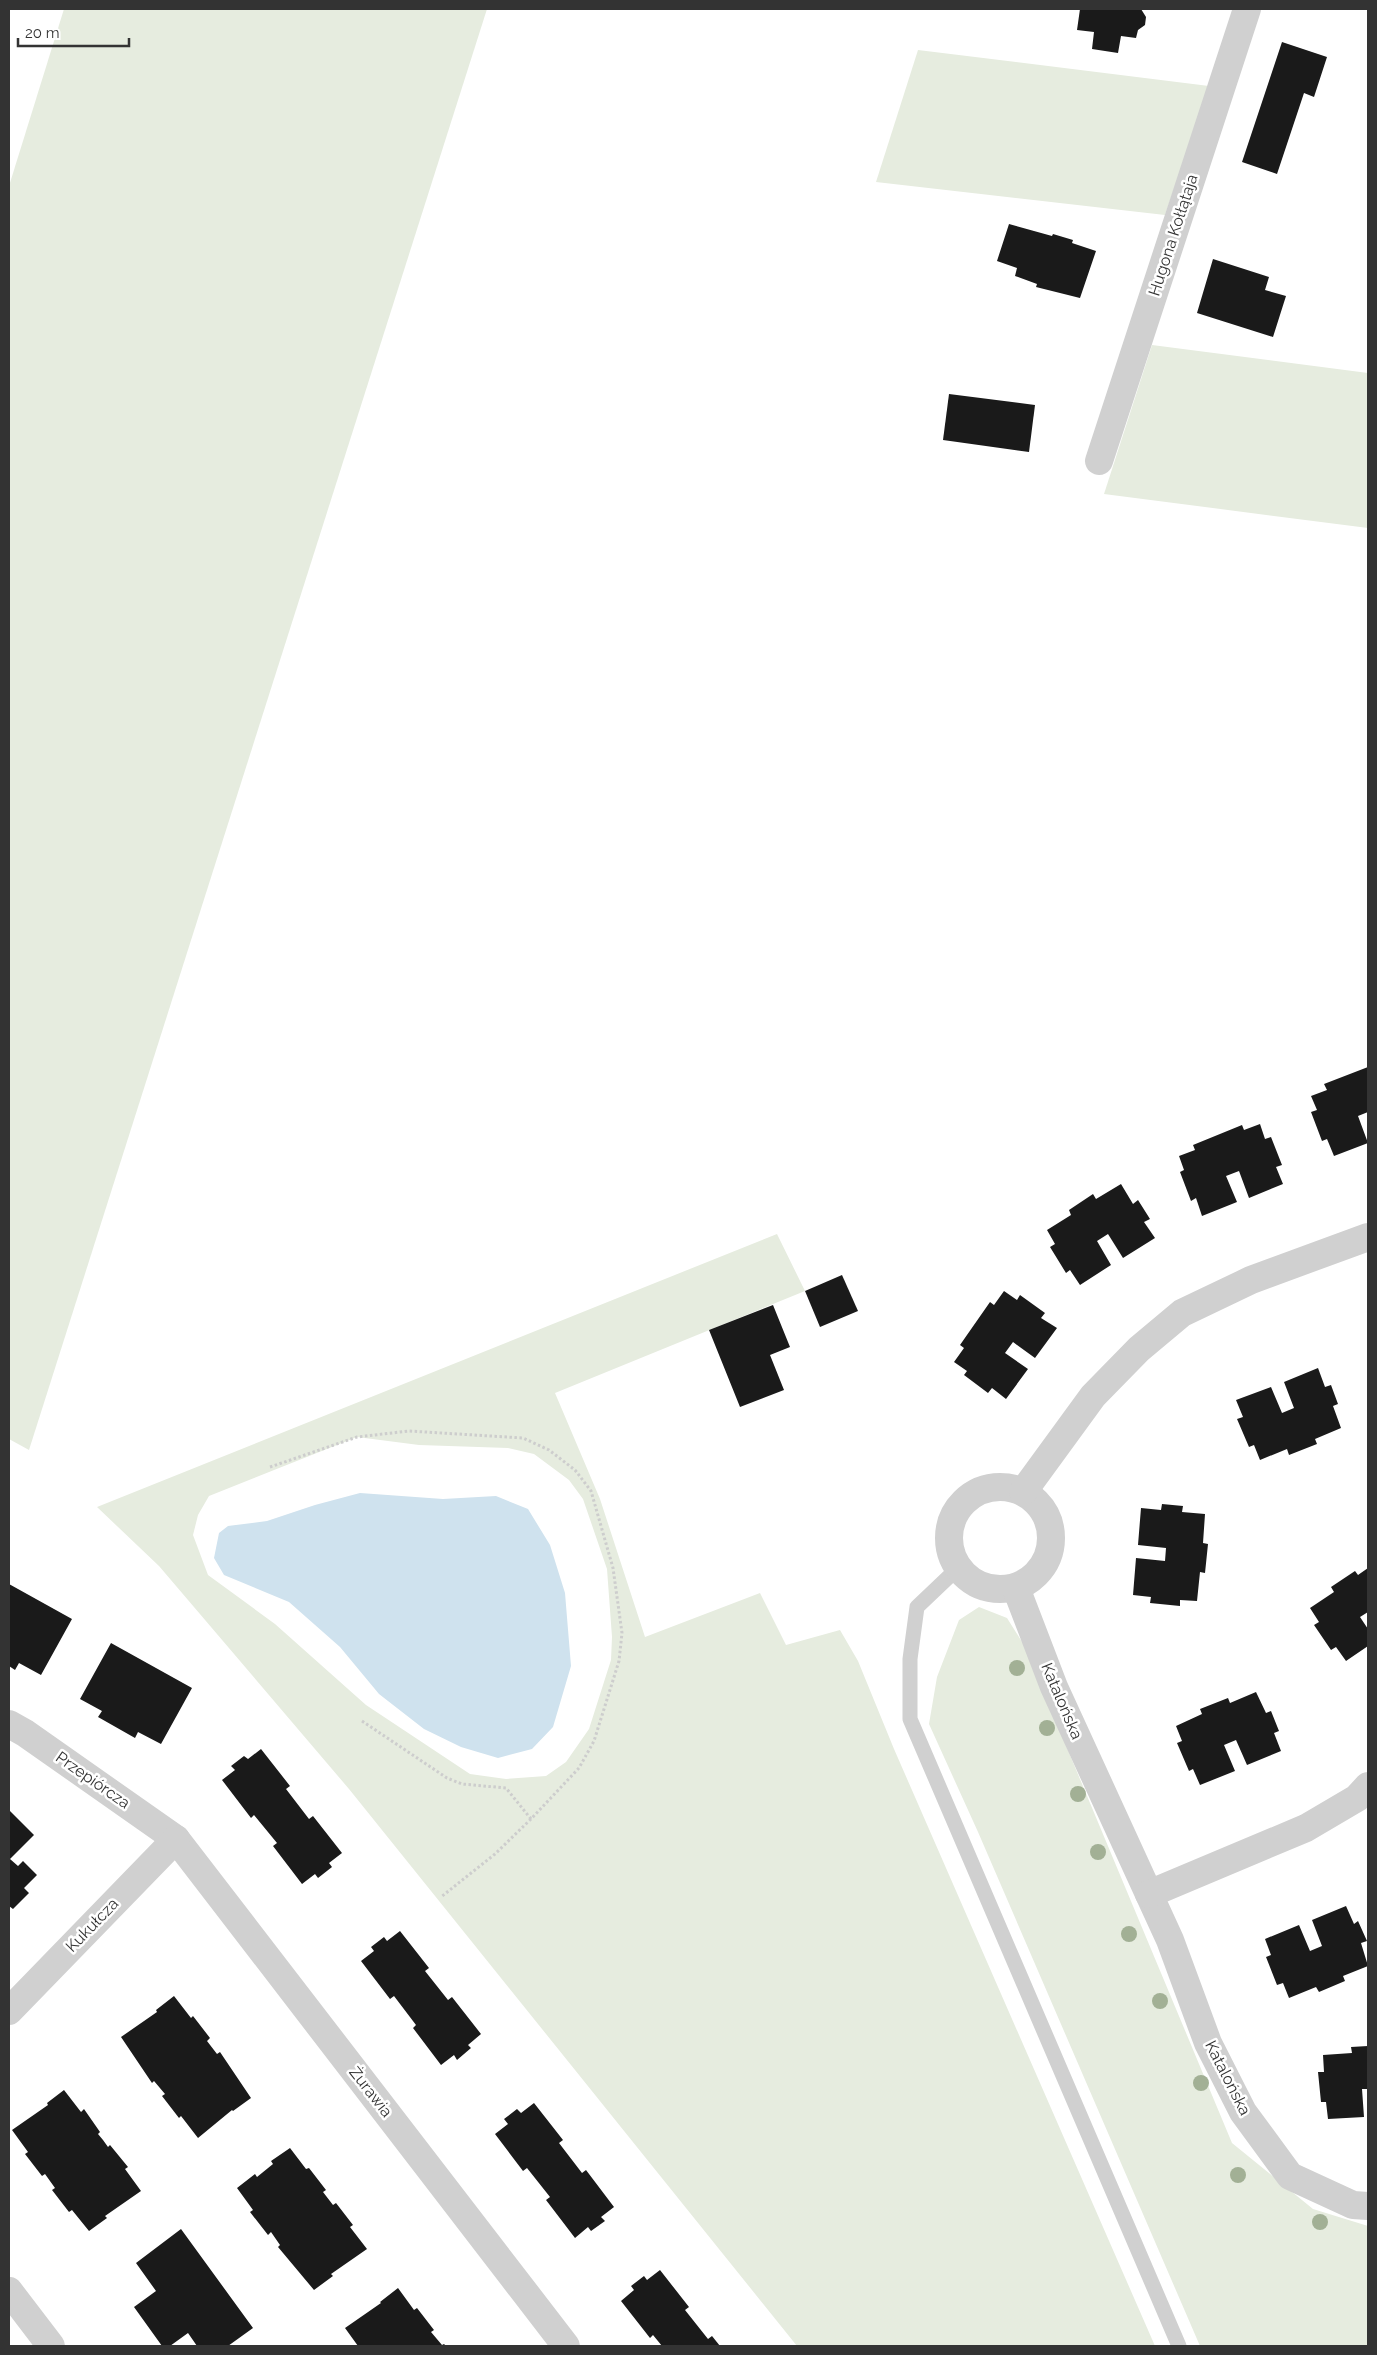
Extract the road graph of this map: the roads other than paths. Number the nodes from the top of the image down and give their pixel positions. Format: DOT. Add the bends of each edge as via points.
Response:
graph roads {
  1 [pos="1247,9"];
  2 [pos="1099,461"];
  3 [pos="1368,1237"];
  4 [pos="1022,1492"];
  5 [pos="958,1568"];
  6 [pos="1016,1588"];
  7 [pos="9,1724"];
  8 [pos="1368,1786"];
  9 [pos="176,1838"];
  10 [pos="1149,1894"];
  11 [pos="9,2011"];
  12 [pos="1368,2206"];
  13 [pos="9,2291"];
  14 [pos="51,2346"];
  15 [pos="566,2346"];
  16 [pos="1179,2346"];
  1 -- 2 [label="street, Hugona Kołłątaja"];
  3 -- 4 [label="street" via="1251,1280 1182,1313 1138,1349 1093,1396"];
  4 -- 5 [label="street" via="1006,1487 989,1488 972,1494 959,1506 951,1521 948,1537 950,1554"];
  4 -- 6 [label="street" via="1037,1502 1047,1516 1050,1550 1043,1567 1032,1580"];
  5 -- 6 [label="street" via="969,1580 984,1587"];
  5 -- 16 [label="lane" via="917,1607 910,1659 910,1719"];
  6 -- 10 [label="street, Katalońska" via="1054,1687"];
  7 -- 9 [label="street, Przepiórcza"];
  8 -- 10 [label="street" via="1357,1798 1306,1828"];
  9 -- 11 [label="street, Kukułcza"];
  9 -- 15 [label="street, Żurawia"];
  10 -- 12 [label="street, Katalońska" via="1170,1940 1208,2043 1243,2112 1290,2176 1353,2205"];
  13 -- 14 [label="street"];
}
